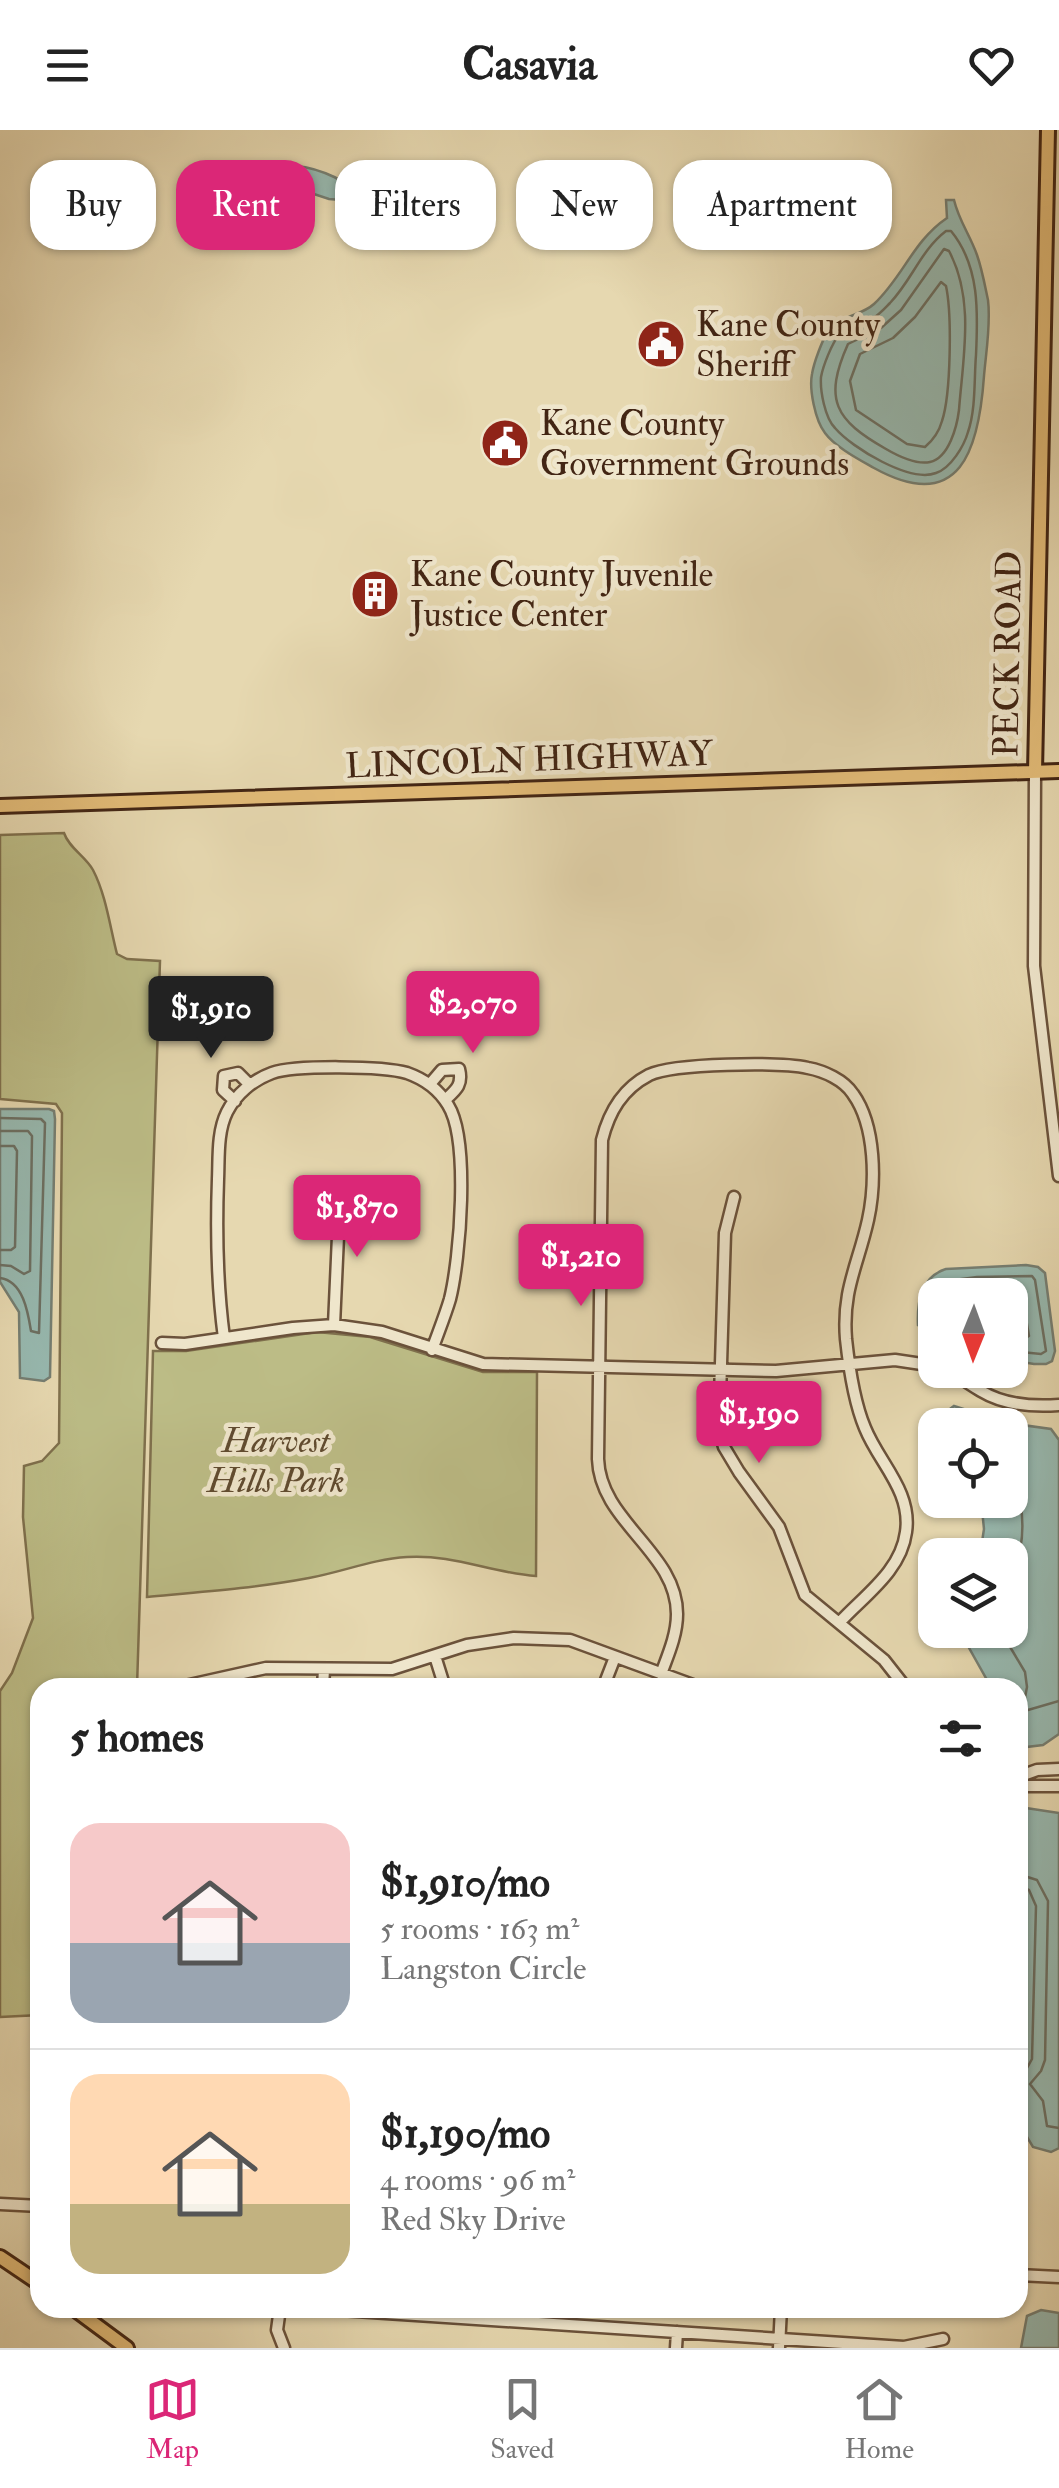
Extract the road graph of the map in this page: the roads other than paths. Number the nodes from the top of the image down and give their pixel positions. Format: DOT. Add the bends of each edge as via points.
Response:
graph roads {
  1 [pos="1048,130"];
  2 [pos="1036,772"];
  3 [pos="1059,772"];
  4 [pos="0,806"];
  5 [pos="249,1084"];
  6 [pos="430,1084"];
  7 [pos="445,1100"];
  8 [pos="235,1102"];
  9 [pos="1059,1176"];
  10 [pos="340,1192"];
  11 [pos="734,1197"];
  12 [pos="334,1326"];
  13 [pos="224,1338"];
  14 [pos="162,1343"];
  15 [pos="432,1350"];
  16 [pos="918,1362"];
  17 [pos="852,1364"];
  18 [pos="600,1368"];
  19 [pos="720,1370"];
  20 [pos="975,1388"];
  21 [pos="1059,1405"];
  22 [pos="840,1622"];
  23 [pos="436,1656"];
  24 [pos="615,1657"];
  25 [pos="324,1670"];
  26 [pos="661,1674"];
  27 [pos="225,1678"];
  28 [pos="323,1678"];
  29 [pos="442,1678"];
  30 [pos="608,1678"];
  31 [pos="672,1678"];
  32 [pos="898,1678"];
  33 [pos="1059,1769"];
  34 [pos="1028,1773"];
  35 [pos="1028,1786"];
  36 [pos="1059,1786"];
  37 [pos="0,2204"];
  38 [pos="30,2206"];
  39 [pos="0,2258"];
  40 [pos="1028,2275"];
  41 [pos="30,2278"];
  42 [pos="1059,2278"];
  43 [pos="87,2318"];
  44 [pos="279,2318"];
  45 [pos="463,2318"];
  46 [pos="780,2318"];
  47 [pos="678,2332"];
  48 [pos="943,2338"];
  49 [pos="779,2343"];
  50 [pos="128,2348"];
  51 [pos="284,2348"];
  52 [pos="676,2348"];
  1 -- 2 [label="main road, PECK ROAD"];
  2 -- 3 [label="main road, LINCOLN HIGHWAY"];
  2 -- 4 [label="main road, LINCOLN HIGHWAY"];
  2 -- 9 [label="street, PECK ROAD" via="1034,966"];
  5 -- 6 [label="street" via="299,1069 390,1069"];
  5 -- 8 [label="street"];
  5 -- 8 [label="street" via="238,1073 224,1076 223,1090"];
  6 -- 7 [label="street"];
  6 -- 7 [label="street" via="442,1070 459,1070 462,1080"];
  7 -- 15 [label="street" via="460,1139 460,1220 450,1299"];
  8 -- 13 [label="street" via="221,1129 218,1172 216,1262"];
  10 -- 12 [label="street"];
  11 -- 19 [label="street" via="725,1233"];
  12 -- 13 [label="street"];
  12 -- 15 [label="street" via="382,1332"];
  13 -- 14 [label="street"];
  15 -- 18 [label="street" via="484,1364"];
  16 -- 17 [label="street"];
  17 -- 18 [label="street" via="848,1281 871,1196 869,1132 843,1083 800,1066 748,1066 659,1071 631,1087 608,1118 602,1140"];
  17 -- 19 [label="street"];
  17 -- 22 [label="street" via="859,1413 901,1494 907,1528 894,1565"];
  18 -- 19 [label="street"];
  18 -- 26 [label="street" via="602,1483 666,1575 676,1603 675,1635"];
  19 -- 22 [label="street" via="724,1447 779,1527 805,1595"];
  20 -- 21 [label="street" via="1004,1401"];
  22 -- 32 [label="street"];
  23 -- 24 [label="street" via="514,1638 570,1640"];
  23 -- 25 [label="street" via="392,1669"];
  23 -- 29 [label="street"];
  24 -- 26 [label="street"];
  24 -- 30 [label="street"];
  25 -- 27 [label="street" via="266,1668"];
  25 -- 28 [label="street"];
  26 -- 31 [label="street"];
  33 -- 34 [label="street"];
  35 -- 36 [label="street"];
  37 -- 38 [label="street"];
  39 -- 41 [label="main road"];
  40 -- 42 [label="street"];
  43 -- 50 [label="main road"];
  44 -- 51 [label="street"];
  45 -- 47 [label="street"];
  46 -- 49 [label="street"];
  47 -- 49 [label="street"];
  47 -- 52 [label="street"];
  48 -- 49 [label="street" via="904,2347"];
}
